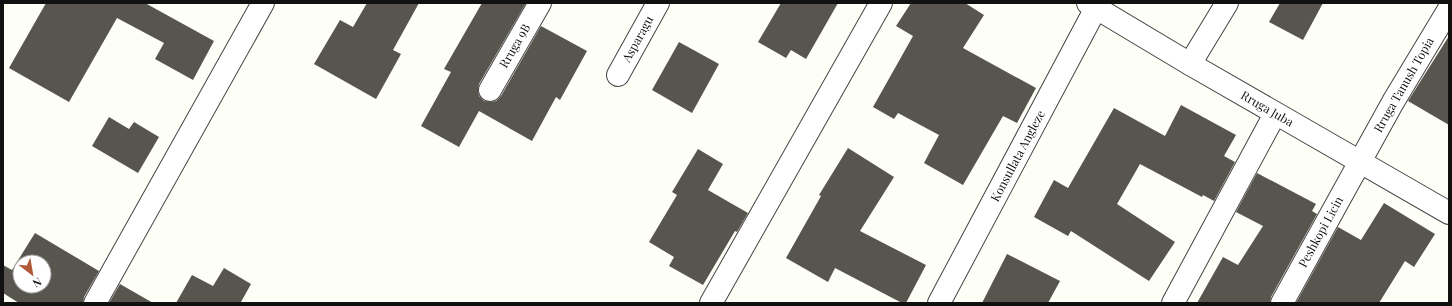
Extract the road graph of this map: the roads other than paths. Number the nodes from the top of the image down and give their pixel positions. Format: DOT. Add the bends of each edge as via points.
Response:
graph roads {
  1 [pos="263,3"];
  2 [pos="540,3"];
  3 [pos="658,3"];
  4 [pos="881,3"];
  5 [pos="1227,3"];
  6 [pos="1092,6"];
  7 [pos="1449,9"];
  8 [pos="1190,64"];
  9 [pos="618,76"];
  10 [pos="490,90"];
  11 [pos="1275,114"];
  12 [pos="1360,162"];
  13 [pos="1449,213"];
  14 [pos="95,303"];
  15 [pos="711,303"];
  16 [pos="939,303"];
  17 [pos="1173,303"];
  18 [pos="1282,303"];
  1 -- 14 [label="street"];
  2 -- 10 [label="street, Rruga 9B"];
  3 -- 9 [label="street, Asparagu"];
  4 -- 15 [label="street"];
  5 -- 8 [label="street"];
  6 -- 8 [label="street, Rruga Juba"];
  6 -- 16 [label="street, Konsullata Angleze"];
  7 -- 12 [label="street, Rruga Tanush Topia"];
  8 -- 11 [label="street, Rruga Juba"];
  11 -- 12 [label="street, Rruga Juba"];
  11 -- 17 [label="street"];
  12 -- 13 [label="street, Rruga Juba"];
  12 -- 18 [label="street, Peshkopi Licin"];
}
